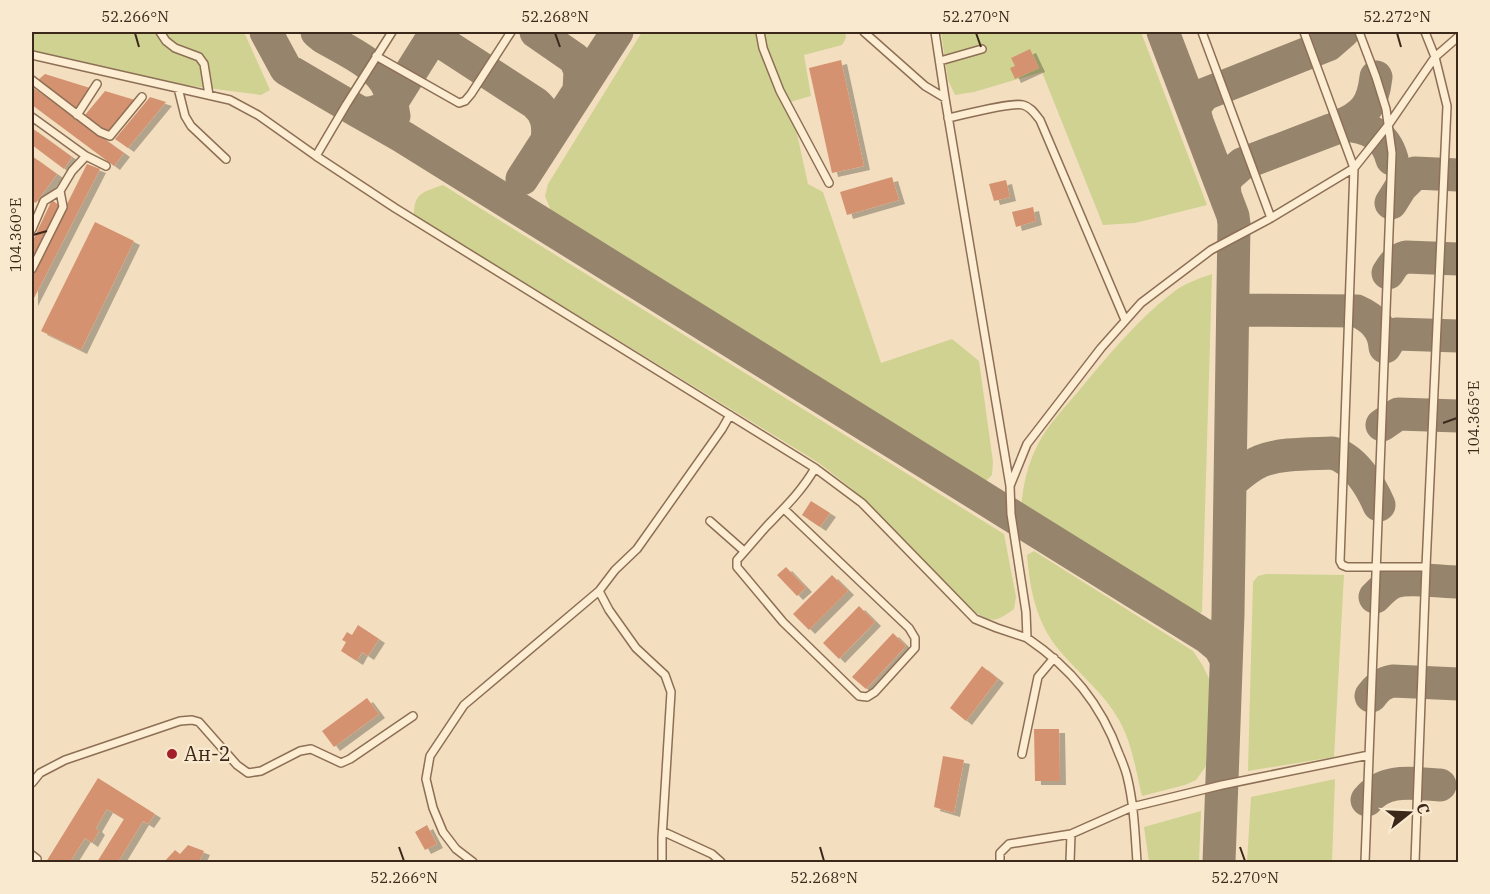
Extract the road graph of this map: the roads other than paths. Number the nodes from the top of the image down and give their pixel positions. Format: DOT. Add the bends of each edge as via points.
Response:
graph roads {
  1 [pos="160,32"];
  2 [pos="392,32"];
  3 [pos="511,32"];
  4 [pos="760,32"];
  5 [pos="864,32"];
  6 [pos="935,32"];
  7 [pos="1202,32"];
  8 [pos="1304,32"];
  9 [pos="1359,32"];
  10 [pos="1425,32"];
  11 [pos="1458,37"];
  12 [pos="982,49"];
  13 [pos="32,55"];
  14 [pos="376,56"];
  15 [pos="1435,57"];
  16 [pos="940,61"];
  17 [pos="32,80"];
  18 [pos="97,84"];
  19 [pos="178,88"];
  20 [pos="209,95"];
  21 [pos="142,97"];
  22 [pos="945,98"];
  23 [pos="77,115"];
  24 [pos="32,117"];
  25 [pos="948,118"];
  26 [pos="1389,124"];
  27 [pos="86,156"];
  28 [pos="316,156"];
  29 [pos="226,159"];
  30 [pos="106,166"];
  31 [pos="1354,168"];
  32 [pos="829,183"];
  33 [pos="60,191"];
  34 [pos="32,209"];
  35 [pos="1271,218"];
  36 [pos="32,220"];
  37 [pos="32,229"];
  38 [pos="32,269"];
  39 [pos="1125,320"];
  40 [pos="730,415"];
  41 [pos="815,468"];
  42 [pos="1010,486"];
  43 [pos="784,509"];
  44 [pos="710,521"];
  45 [pos="744,551"];
  46 [pos="1376,567"];
  47 [pos="1426,567"];
  48 [pos="599,591"];
  49 [pos="1026,638"];
  50 [pos="1054,658"];
  51 [pos="412,716"];
  52 [pos="1022,754"];
  53 [pos="1369,755"];
  54 [pos="32,783"];
  55 [pos="1132,807"];
  56 [pos="663,832"];
  57 [pos="1071,834"];
  58 [pos="473,862"];
  59 [pos="662,862"];
  60 [pos="721,862"];
  61 [pos="1000,862"];
  62 [pos="1070,862"];
  63 [pos="1137,862"];
  64 [pos="1365,862"];
  65 [pos="1415,862"];
  1 -- 20 [label="lane" via="175,48 199,57 204,64"];
  2 -- 14 [label="lane"];
  3 -- 14 [label="lane" via="471,94 459,103"];
  4 -- 32 [label="lane" via="780,91"];
  5 -- 22 [label="lane" via="925,87"];
  6 -- 16 [label="lane"];
  7 -- 35 [label="lane"];
  8 -- 31 [label="lane"];
  9 -- 26 [label="lane" via="1377,77"];
  10 -- 15 [label="lane"];
  11 -- 15 [label="lane"];
  12 -- 16 [label="lane"];
  13 -- 19 [label="lane"];
  14 -- 28 [label="lane"];
  15 -- 26 [label="lane"];
  15 -- 47 [label="lane" via="1446,106"];
  16 -- 22 [label="lane"];
  17 -- 23 [label="lane"];
  18 -- 23 [label="lane"];
  19 -- 20 [label="lane"];
  19 -- 29 [label="lane" via="191,126"];
  20 -- 28 [label="lane" via="230,100 258,115"];
  21 -- 23 [label="lane" via="110,136"];
  22 -- 25 [label="lane"];
  24 -- 27 [label="lane"];
  25 -- 39 [label="lane" via="1010,105 1022,104 1032,109"];
  25 -- 42 [label="lane"];
  26 -- 31 [label="lane"];
  26 -- 46 [label="lane" via="1392,159"];
  27 -- 30 [label="lane"];
  27 -- 33 [label="lane"];
  28 -- 40 [label="lane"];
  31 -- 35 [label="lane"];
  31 -- 46 [label="lane" via="1340,561 1347,567"];
  33 -- 37 [label="lane" via="44,201"];
  33 -- 38 [label="lane" via="63,207"];
  34 -- 36 [label="lane"];
  35 -- 39 [label="lane" via="1211,250 1141,303"];
  39 -- 42 [label="lane" via="1027,444"];
  40 -- 41 [label="lane"];
  40 -- 48 [label="lane" via="637,549"];
  41 -- 43 [label="lane"];
  41 -- 49 [label="lane" via="862,503 975,620"];
  42 -- 49 [label="lane"];
  43 -- 45 [label="lane"];
  43 -- 45 [label="lane" via="915,638 915,648 875,692 859,696 783,622 737,567"];
  44 -- 45 [label="lane"];
  46 -- 47 [label="lane"];
  46 -- 53 [label="lane"];
  47 -- 65 [label="lane"];
  48 -- 56 [label="lane" via="636,648 665,675 671,692"];
  48 -- 58 [label="lane" via="464,705 430,756 426,779 433,808 443,832"];
  49 -- 50 [label="lane"];
  50 -- 52 [label="lane" via="1038,677"];
  50 -- 55 [label="lane" via="1095,703 1111,731 1127,775"];
  51 -- 54 [label="lane" via="341,763 310,749 248,773 198,722 180,721 65,760 40,773"];
  53 -- 55 [label="lane"];
  53 -- 64 [label="lane"];
  55 -- 57 [label="lane"];
  55 -- 63 [label="lane"];
  56 -- 59 [label="lane"];
  56 -- 60 [label="lane"];
  57 -- 61 [label="lane" via="1009,844 1000,853"];
  57 -- 62 [label="lane"];
}
